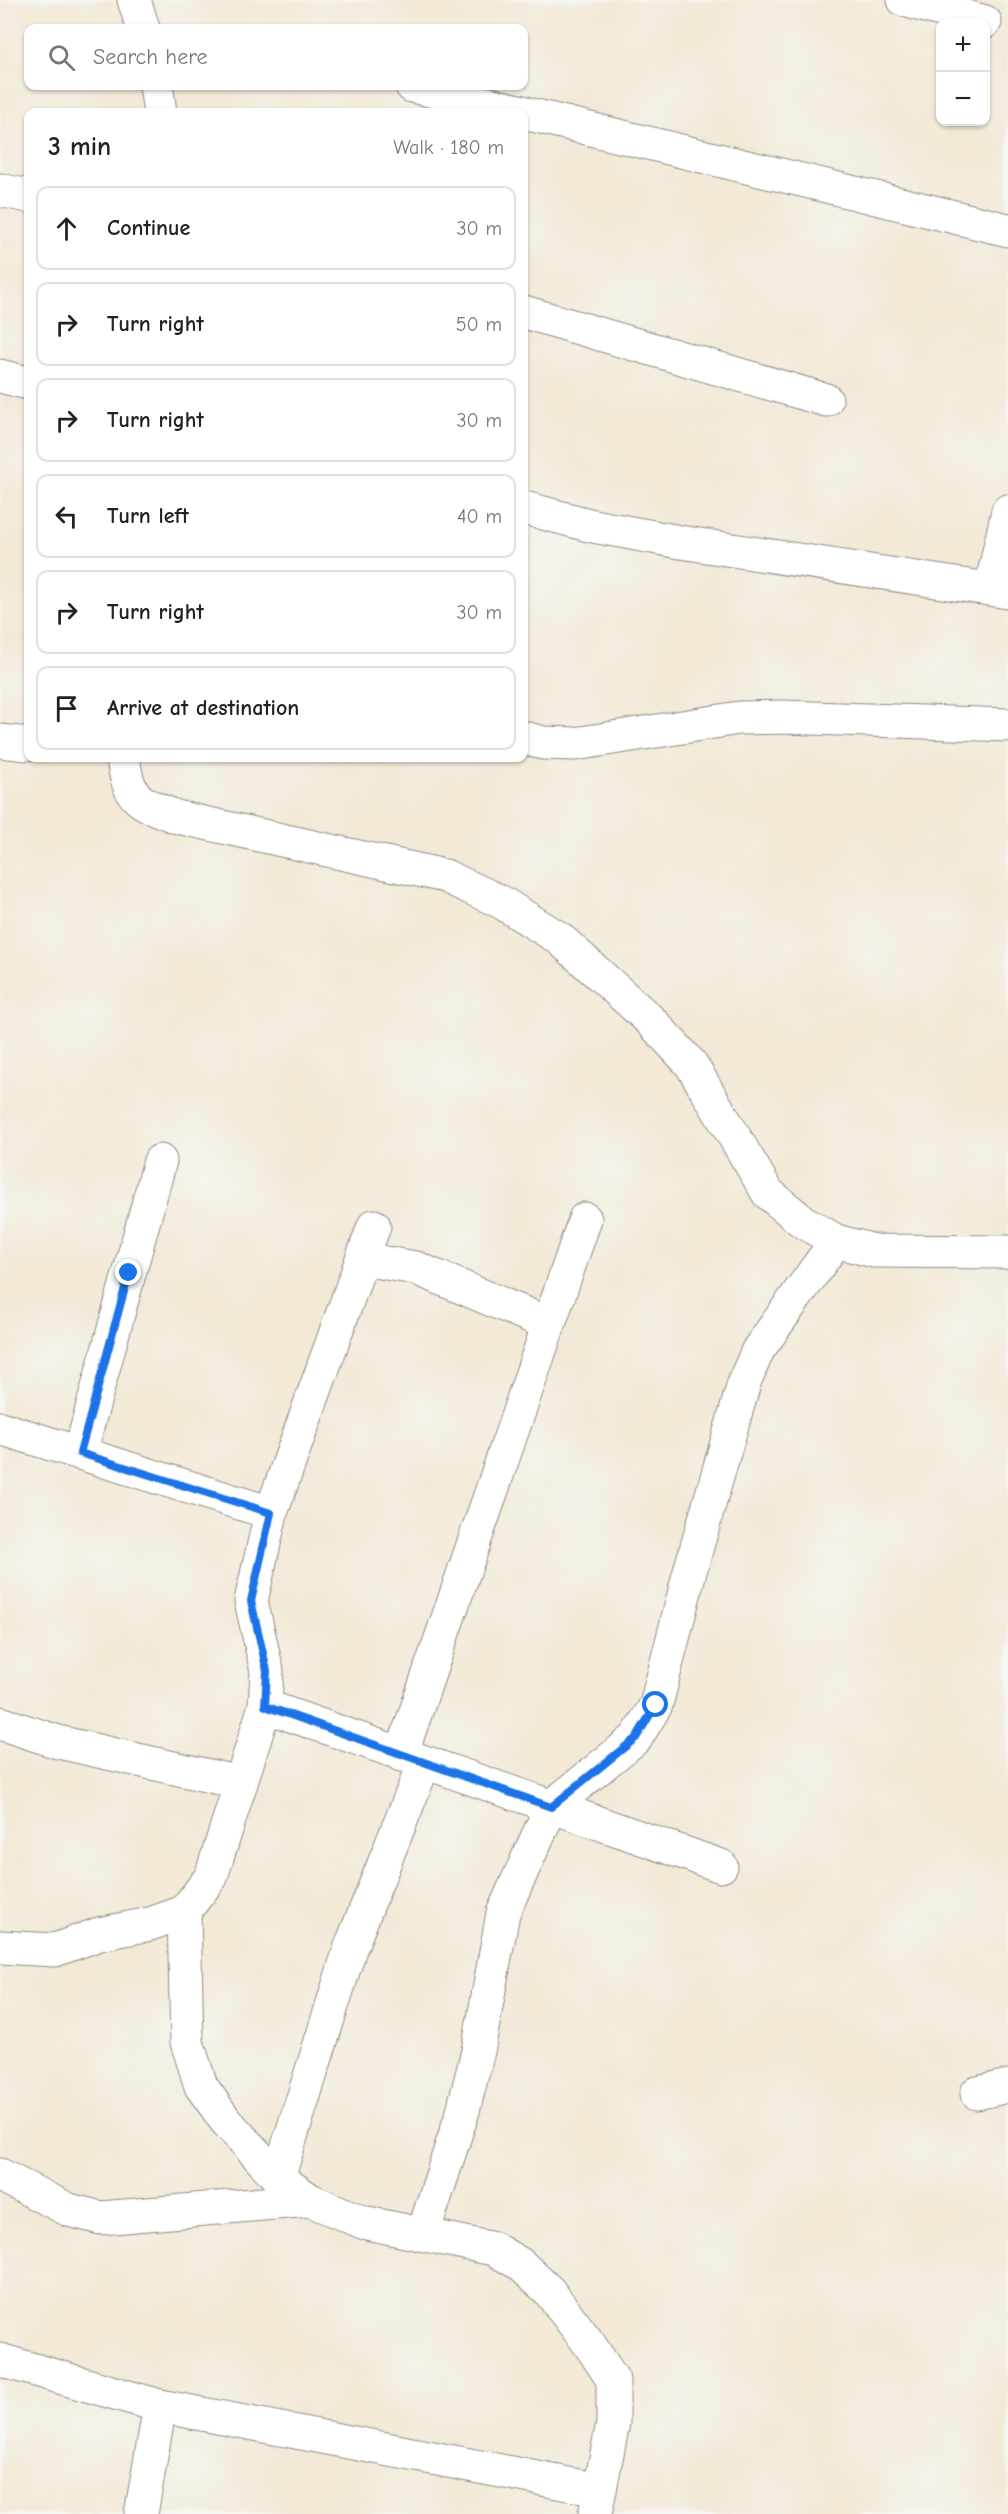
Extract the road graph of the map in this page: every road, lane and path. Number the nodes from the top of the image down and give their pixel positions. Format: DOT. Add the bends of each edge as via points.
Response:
graph roads {
  1 [pos="134,0"];
  2 [pos="904,0"];
  3 [pos="967,18"];
  4 [pos="142,24"];
  5 [pos="990,24"];
  6 [pos="1008,29"];
  7 [pos="157,90"];
  8 [pos="411,90"];
  9 [pos="428,90"];
  10 [pos="159,108"];
  11 [pos="407,108"];
  12 [pos="502,108"];
  13 [pos="528,114"];
  14 [pos="0,190"];
  15 [pos="24,195"];
  16 [pos="1008,230"];
  17 [pos="528,313"];
  18 [pos="0,376"];
  19 [pos="24,382"];
  20 [pos="826,400"];
  21 [pos="528,509"];
  22 [pos="1008,511"];
  23 [pos="999,590"];
  24 [pos="1008,725"];
  25 [pos="528,739"];
  26 [pos="0,741"];
  27 [pos="24,744"];
  28 [pos="124,762"];
  29 [pos="160,1161"];
  30 [pos="585,1219"];
  31 [pos="374,1226"];
  32 [pos="836,1241"];
  33 [pos="1008,1252"];
  34 [pos="362,1259"];
  35 [pos="549,1324"];
  36 [pos="0,1428"];
  37 [pos="80,1453"];
  38 [pos="271,1513"];
  39 [pos="265,1706"];
  40 [pos="0,1723"];
  41 [pos="412,1759"];
  42 [pos="241,1783"];
  43 [pos="551,1807"];
  44 [pos="721,1866"];
  45 [pos="184,1912"];
  46 [pos="0,1947"];
  47 [pos="1008,2086"];
  48 [pos="977,2093"];
  49 [pos="0,2175"];
  50 [pos="278,2178"];
  51 [pos="310,2200"];
  52 [pos="423,2234"];
  53 [pos="0,2360"];
  54 [pos="160,2406"];
  55 [pos="597,2502"];
  56 [pos="141,2514"];
  1 -- 4 [label="street"];
  2 -- 3 [label="street"];
  5 -- 6 [label="street"];
  7 -- 10 [label="street"];
  8 -- 11 [label="street"];
  9 -- 12 [label="street"];
  13 -- 16 [label="street"];
  14 -- 15 [label="street"];
  17 -- 20 [label="street"];
  18 -- 19 [label="street"];
  21 -- 23 [label="street" via="680,542"];
  22 -- 23 [label="street"];
  24 -- 25 [label="street" via="750,717 576,744"];
  26 -- 27 [label="street"];
  28 -- 32 [label="street" via="127,785 142,804 177,818 445,876 501,902 560,939 651,1021 691,1064 768,1193 802,1221"];
  29 -- 37 [label="street"];
  30 -- 35 [label="street"];
  31 -- 34 [label="street"];
  32 -- 33 [label="street" via="874,1251"];
  32 -- 43 [label="street" via="758,1350 745,1380 656,1705 636,1738"];
  34 -- 35 [label="street" via="416,1268"];
  34 -- 38 [label="street"];
  35 -- 41 [label="street"];
  36 -- 37 [label="street"];
  37 -- 38 [label="street"];
  38 -- 39 [label="street" via="251,1601 267,1671"];
  39 -- 41 [label="street"];
  39 -- 42 [label="street"];
  40 -- 42 [label="street" via="58,1742"];
  41 -- 43 [label="street"];
  41 -- 50 [label="street"];
  42 -- 45 [label="street" via="211,1878"];
  43 -- 44 [label="street"];
  43 -- 52 [label="street" via="503,1913 463,2111"];
  45 -- 46 [label="street" via="55,1950"];
  45 -- 50 [label="street" via="187,2042 201,2086 226,2121"];
  47 -- 48 [label="street"];
  49 -- 51 [label="street" via="69,2210 100,2218"];
  50 -- 51 [label="street"];
  51 -- 52 [label="street" via="362,2222"];
  52 -- 55 [label="street" via="494,2249 520,2264 549,2290 613,2380 613,2423"];
  53 -- 54 [label="street"];
  54 -- 55 [label="street"];
  54 -- 56 [label="street"];
}
